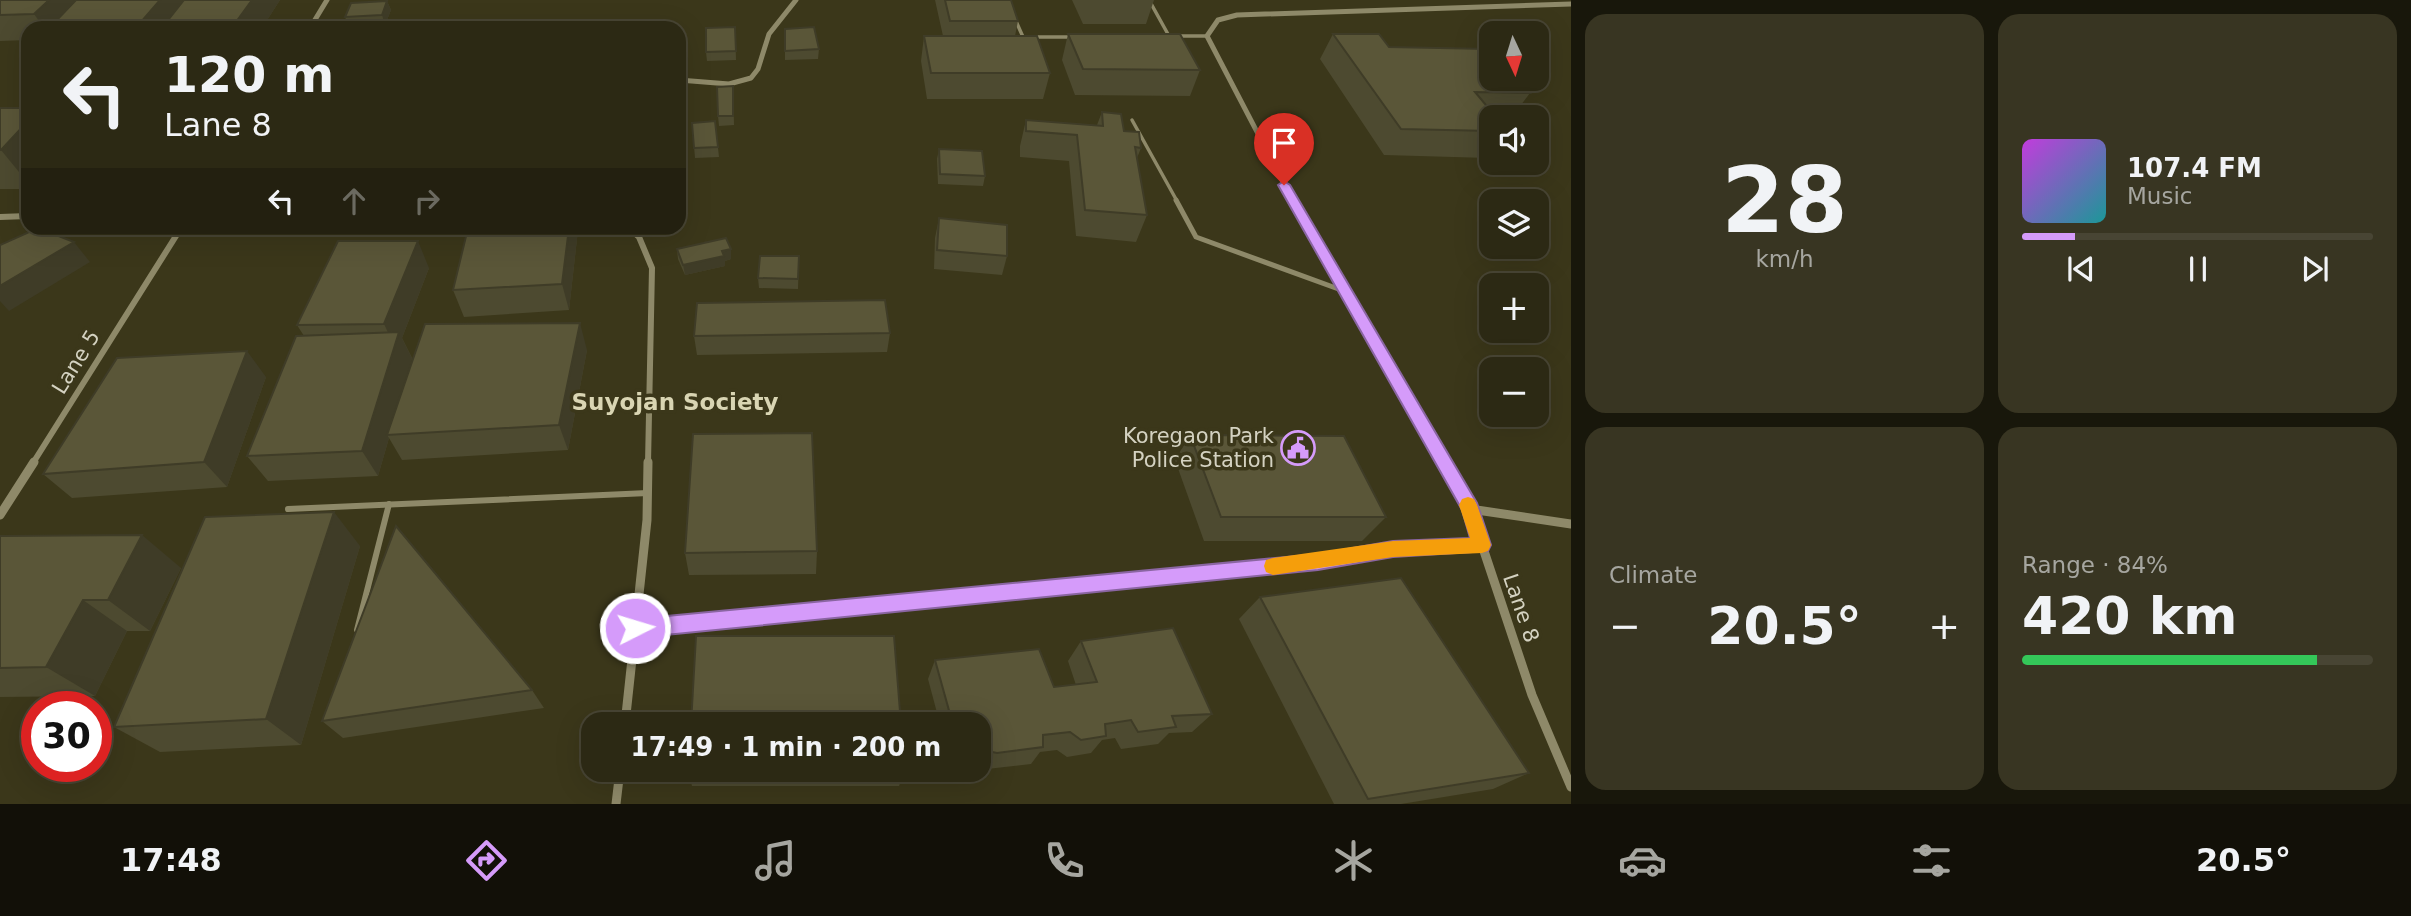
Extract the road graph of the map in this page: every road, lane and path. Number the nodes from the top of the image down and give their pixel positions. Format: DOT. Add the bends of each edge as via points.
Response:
graph roads {
  1 [pos="327,0"];
  2 [pos="796,0"];
  3 [pos="1149,0"];
  4 [pos="1571,4"];
  5 [pos="1013,15"];
  6 [pos="314,21"];
  7 [pos="1156,36"];
  8 [pos="1169,36"];
  9 [pos="1207,36"];
  10 [pos="1076,37"];
  11 [pos="686,80"];
  12 [pos="1132,120"];
  13 [pos="21,216"];
  14 [pos="0,217"];
  15 [pos="177,235"];
  16 [pos="637,235"];
  17 [pos="1344,291"];
  18 [pos="648,493"];
  19 [pos="390,504"];
  20 [pos="288,509"];
  21 [pos="1471,509"];
  22 [pos="0,515"];
  23 [pos="1571,524"];
  24 [pos="1482,545"];
  25 [pos="635,628"];
  26 [pos="355,638"];
  27 [pos="626,712"];
  28 [pos="619,782"];
  29 [pos="1571,787"];
  30 [pos="616,804"];
  1 -- 6 [label="street"];
  2 -- 11 [label="street" via="765,40 753,76 725,83"];
  3 -- 8 [label="lane"];
  4 -- 9 [label="street" via="1237,15 1218,20"];
  5 -- 10 [label="lane" via="1023,37"];
  7 -- 8 [label="lane"];
  8 -- 9 [label="lane"];
  9 -- 17 [label="street, Lane 8"];
  12 -- 17 [label="lane" via="1196,237"];
  13 -- 14 [label="street"];
  15 -- 22 [label="street, Lane 5"];
  16 -- 18 [label="street" via="652,268"];
  17 -- 21 [label="street, Lane 8"];
  18 -- 19 [label="lane"];
  18 -- 25 [label="street"];
  19 -- 20 [label="lane"];
  19 -- 26 [label="lane"];
  21 -- 23 [label="street"];
  21 -- 24 [label="street, Lane 8"];
  24 -- 25 [label="street" via="1393,549 1318,562"];
  24 -- 29 [label="street, Lane 8" via="1532,695"];
  25 -- 27 [label="street"];
  28 -- 30 [label="street"];
}
